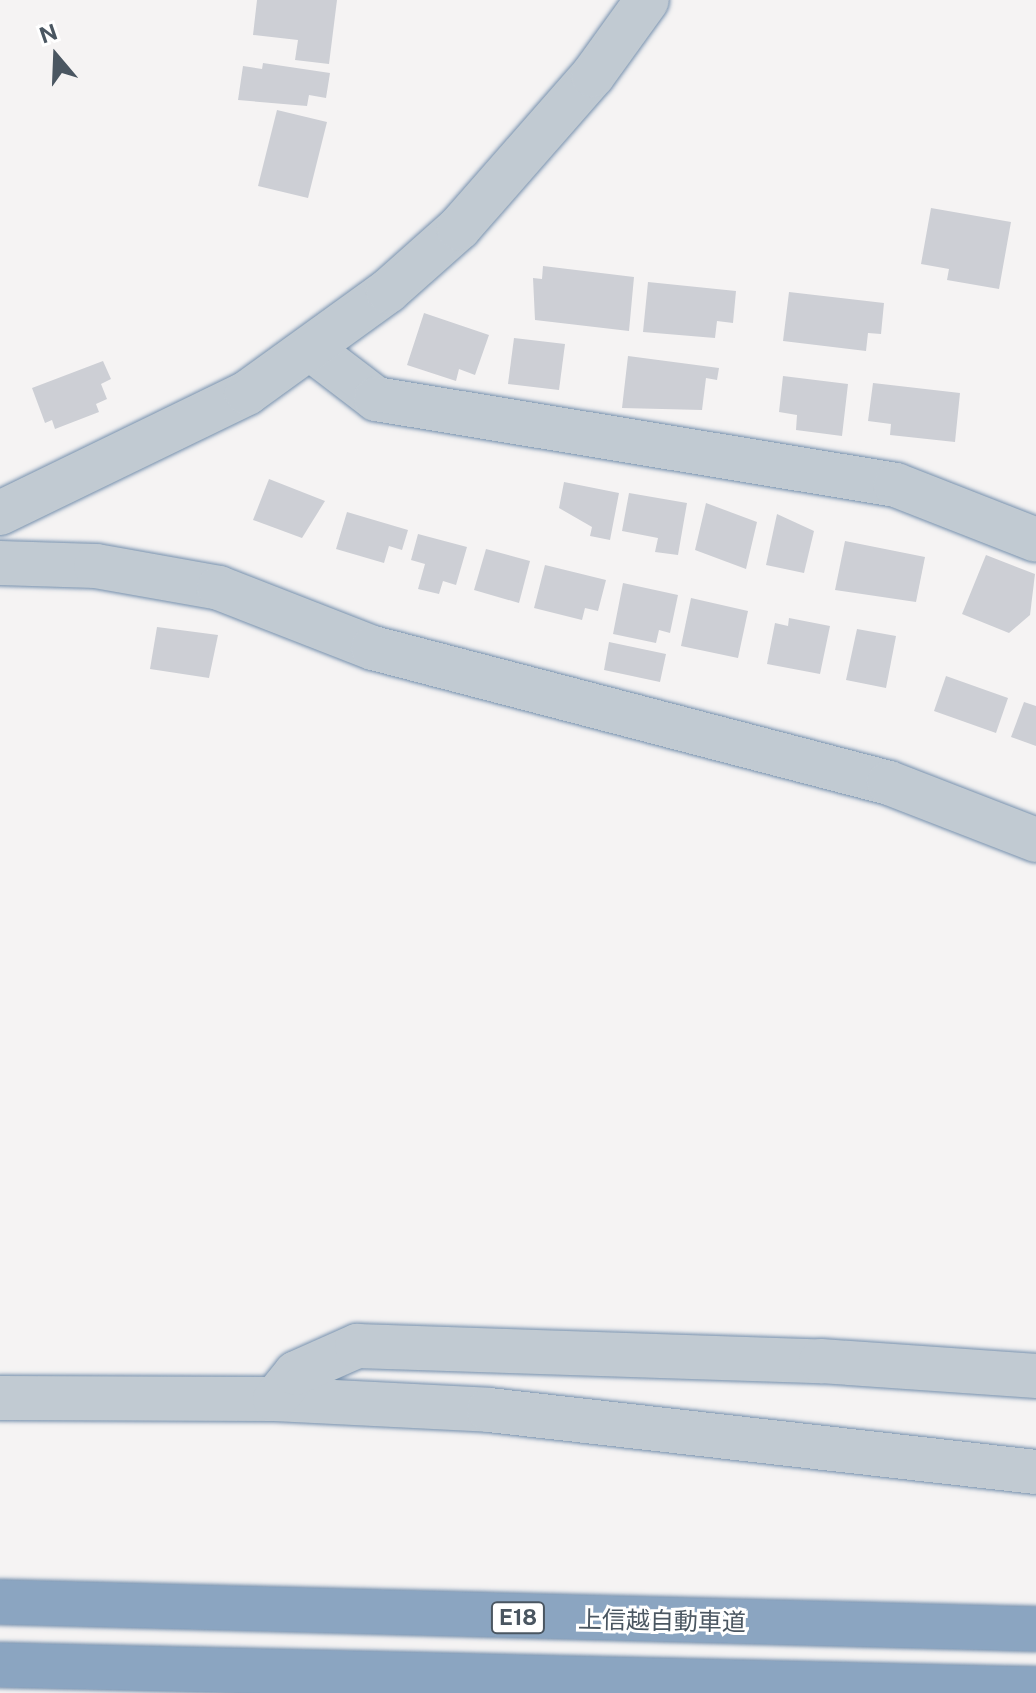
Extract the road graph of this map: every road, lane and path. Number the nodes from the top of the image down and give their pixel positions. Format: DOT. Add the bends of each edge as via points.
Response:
graph roads {
  1 [pos="647,0"];
  2 [pos="312,350"];
  3 [pos="0,513"];
  4 [pos="1036,540"];
  5 [pos="0,563"];
  6 [pos="1036,840"];
  7 [pos="1036,1376"];
  8 [pos="0,1398"];
  9 [pos="275,1399"];
  10 [pos="1036,1472"];
  11 [pos="0,1602"];
  12 [pos="1036,1629"];
  13 [pos="0,1665"];
  14 [pos="1036,1689"];
  1 -- 2 [label="street" via="593,75 459,228"];
  2 -- 3 [label="street" via="247,393"];
  2 -- 4 [label="street" via="376,399 896,485"];
  5 -- 6 [label="street" via="96,566 219,588 373,648 889,783"];
  7 -- 9 [label="street" via="821,1361 357,1346 296,1373"];
  8 -- 9 [label="street"];
  9 -- 10 [label="street" via="521,1413"];
  11 -- 12 [label="highway, 上信越自動車道 / E18"];
  13 -- 14 [label="highway"];
}
